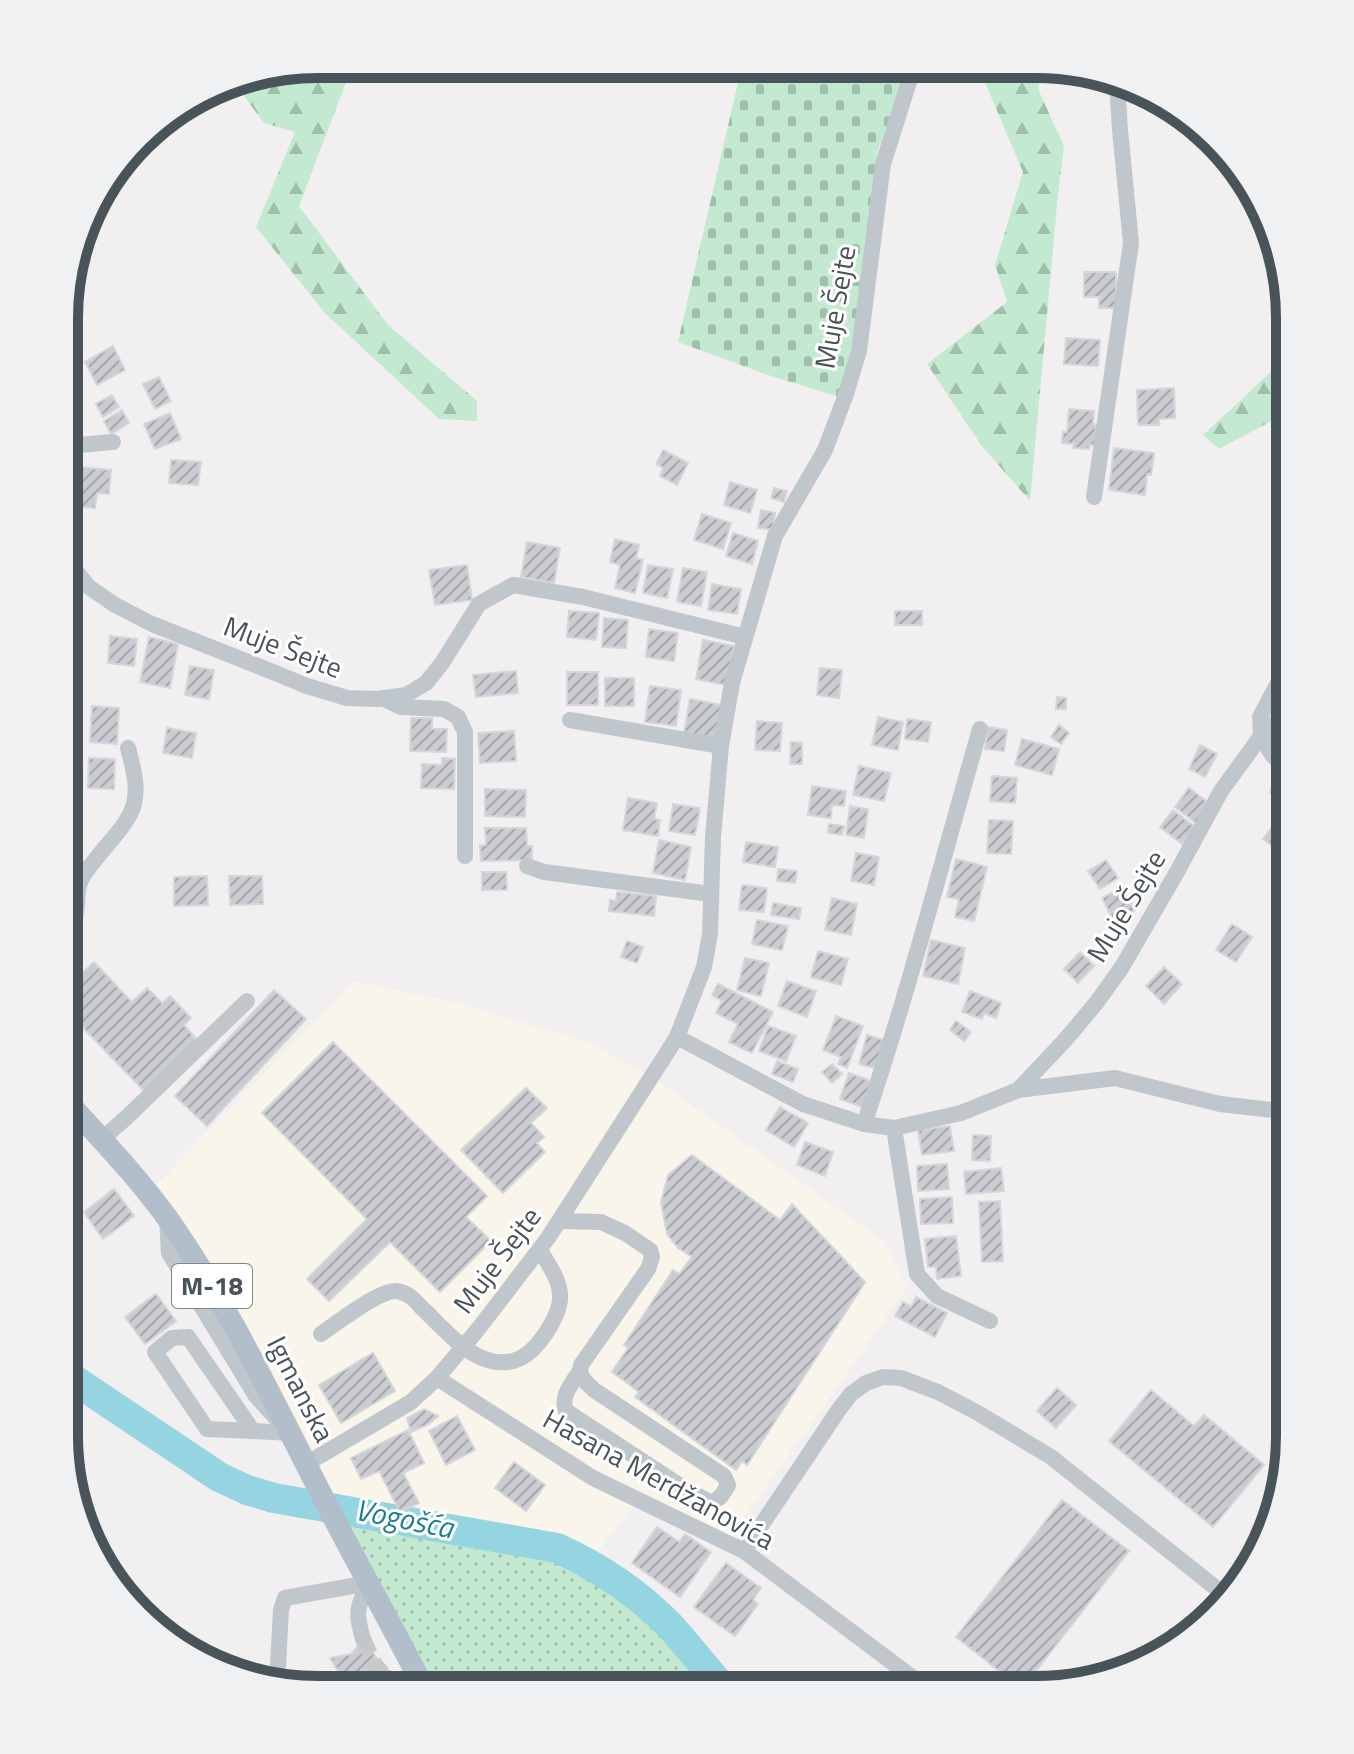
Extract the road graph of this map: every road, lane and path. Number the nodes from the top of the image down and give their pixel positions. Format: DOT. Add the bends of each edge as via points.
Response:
graph roads {
  1 [pos="910,78"];
  2 [pos="1118,93"];
  3 [pos="86,434"];
  4 [pos="78,439"];
  5 [pos="113,442"];
  6 [pos="78,445"];
  7 [pos="1094,497"];
  8 [pos="78,574"];
  9 [pos="745,637"];
  10 [pos="1276,687"];
  11 [pos="382,698"];
  12 [pos="570,720"];
  13 [pos="1276,722"];
  14 [pos="980,729"];
  15 [pos="1261,736"];
  16 [pos="721,746"];
  17 [pos="128,748"];
  18 [pos="1276,758"];
  19 [pos="465,856"];
  20 [pos="527,866"];
  21 [pos="78,894"];
  22 [pos="711,894"];
  23 [pos="247,1001"];
  24 [pos="677,1037"];
  25 [pos="1018,1090"];
  26 [pos="1275,1110"];
  27 [pos="78,1113"];
  28 [pos="864,1124"];
  29 [pos="894,1128"];
  30 [pos="102,1139"];
  31 [pos="560,1221"];
  32 [pos="540,1250"];
  33 [pos="990,1321"];
  34 [pos="321,1334"];
  35 [pos="464,1347"];
  36 [pos="579,1372"];
  37 [pos="437,1378"];
  38 [pos="253,1431"];
  39 [pos="291,1433"];
  40 [pos="306,1464"];
  41 [pos="744,1551"];
  42 [pos="369,1583"];
  43 [pos="1220,1591"];
  44 [pos="363,1639"];
  45 [pos="278,1672"];
  46 [pos="418,1676"];
  47 [pos="910,1676"];
  1 -- 9 [label="street, Muje Šejte" via="883,164 859,351 825,450 775,536"];
  2 -- 7 [label="street" via="1131,243"];
  3 -- 4 [label="street"];
  5 -- 6 [label="street"];
  8 -- 11 [label="street, Muje Šejte" via="115,605 152,624 307,686 347,698"];
  9 -- 11 [label="street, Muje Šejte" via="513,585 479,604 426,683 406,695"];
  9 -- 16 [label="street, Muje Šejte"];
  10 -- 15 [label="street, Muje Šejte" via="1260,717"];
  11 -- 19 [label="street" via="401,707 444,709 458,717 465,732"];
  12 -- 16 [label="street"];
  13 -- 15 [label="street, Muje Šejte"];
  14 -- 28 [label="street"];
  15 -- 18 [label="street"];
  15 -- 25 [label="street, Muje Šejte" via="1221,791 1122,967"];
  16 -- 22 [label="street, Muje Šejte"];
  17 -- 21 [label="street" via="137,798 124,825 79,883"];
  20 -- 22 [label="street"];
  22 -- 24 [label="street, Muje Šejte" via="704,967"];
  23 -- 30 [label="street"];
  24 -- 28 [label="street, Muje Šejte" via="803,1104"];
  24 -- 31 [label="street, Muje Šejte"];
  25 -- 26 [label="street, Muje Šejte" via="1115,1078 1220,1104"];
  25 -- 29 [label="street, Muje Šejte" via="961,1113"];
  27 -- 30 [label="main road, Igmanska / M-18"];
  28 -- 29 [label="street, Muje Šejte"];
  29 -- 33 [label="street" via="917,1274 937,1296"];
  30 -- 39 [label="main road, Igmanska / M-18" via="167,1218 213,1287"];
  31 -- 32 [label="street, Muje Šejte"];
  31 -- 36 [label="street" via="601,1222 650,1250 652,1257"];
  32 -- 35 [label="street, Muje Šejte"];
  32 -- 35 [label="street" via="561,1294 543,1335 525,1356 506,1362 485,1360"];
  34 -- 35 [label="street" via="384,1292 397,1291 411,1297"];
  35 -- 37 [label="street, Muje Šejte"];
  36 -- 36 [label="street" via="594,1390 724,1476 724,1493 710,1502 566,1411 565,1395"];
  37 -- 40 [label="street, Muje Šejte" via="411,1402"];
  37 -- 41 [label="street, Hasana Merdžanovića" via="593,1478"];
  38 -- 38 [label="street" via="188,1337 172,1338 155,1352 207,1429"];
  38 -- 39 [label="street"];
  39 -- 40 [label="main road, Igmanska / M-18"];
  40 -- 42 [label="main road, Igmanska / M-18"];
  41 -- 43 [label="street" via="851,1394 883,1377 901,1378 978,1413 1051,1457"];
  41 -- 47 [label="street, Hasana Merdžanovića"];
  42 -- 44 [label="street" via="358,1603"];
  42 -- 45 [label="street" via="285,1598"];
  42 -- 46 [label="main road, Igmanska / M-18"];
}
